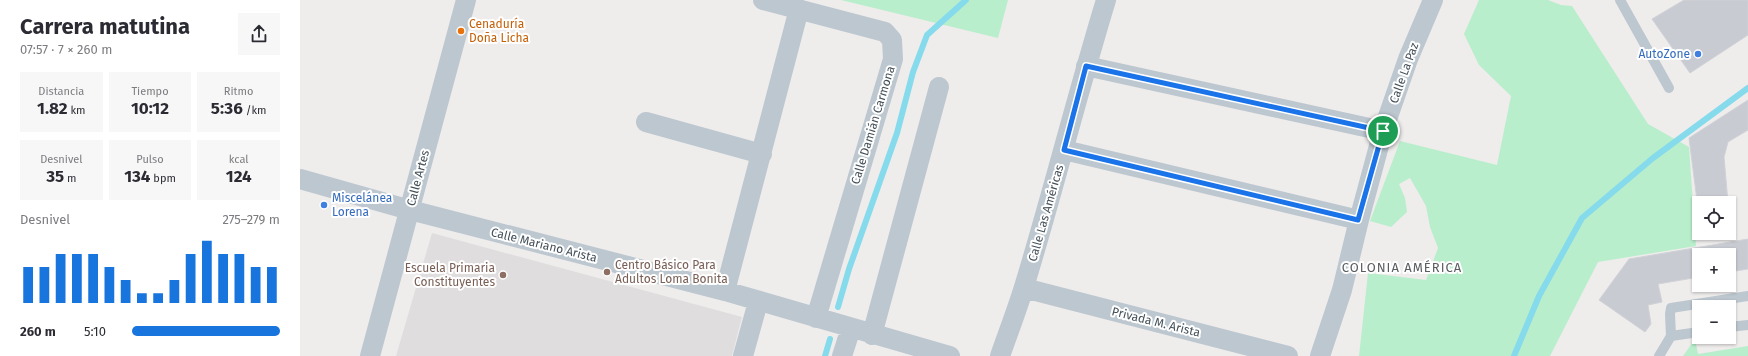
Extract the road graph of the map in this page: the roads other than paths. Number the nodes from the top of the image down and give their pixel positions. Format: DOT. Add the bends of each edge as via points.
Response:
graph roads {
  1 [pos="466,0"];
  2 [pos="763,0"];
  3 [pos="1106,0"];
  4 [pos="1433,0"];
  5 [pos="1620,0"];
  6 [pos="799,10"];
  7 [pos="1086,66"];
  8 [pos="940,86"];
  9 [pos="1669,88"];
  10 [pos="646,122"];
  11 [pos="1383,131"];
  12 [pos="1064,150"];
  13 [pos="762,154"];
  14 [pos="300,179"];
  15 [pos="410,210"];
  16 [pos="1358,220"];
  17 [pos="1024,288"];
  18 [pos="725,291"];
  19 [pos="1748,296"];
  20 [pos="758,302"];
  21 [pos="816,318"];
  22 [pos="1748,325"];
  23 [pos="1736,326"];
  24 [pos="851,328"];
  25 [pos="1692,333"];
  26 [pos="872,334"];
  27 [pos="1672,336"];
  28 [pos="917,352"];
  29 [pos="370,356"];
  30 [pos="743,356"];
  31 [pos="842,356"];
  32 [pos="950,356"];
  33 [pos="1000,356"];
  34 [pos="1288,356"];
  35 [pos="1320,356"];
  36 [pos="1659,356"];
  1 -- 15 [label="street, Calle Artes"];
  2 -- 6 [label="street, Calle Damián Carmona"];
  3 -- 7 [label="street, Calle Las Américas"];
  4 -- 11 [label="street, Calle La Paz" via="1408,59"];
  5 -- 9 [label="lane"];
  6 -- 13 [label="street"];
  6 -- 21 [label="street, Calle Damián Carmona" via="885,32 892,40 892,59"];
  7 -- 11 [label="street"];
  7 -- 12 [label="street, Calle Las Américas"];
  8 -- 26 [label="street"];
  10 -- 13 [label="street"];
  11 -- 16 [label="street, Calle La Paz"];
  12 -- 16 [label="street"];
  12 -- 17 [label="street, Calle Las Américas"];
  13 -- 18 [label="street"];
  14 -- 15 [label="street, Calle Mariano Arista"];
  15 -- 18 [label="street, Calle Mariano Arista"];
  15 -- 29 [label="street, Calle Artes"];
  16 -- 35 [label="street, Calle La Paz" via="1342,290"];
  17 -- 33 [label="street, Calle Las Américas"];
  17 -- 34 [label="street, Privada M. Arista"];
  18 -- 20 [label="street, Calle Mariano Arista"];
  19 -- 27 [label="lane" via="1672,308"];
  20 -- 21 [label="street, Calle Mariano Arista"];
  20 -- 30 [label="street"];
  21 -- 24 [label="street, Calle Mariano Arista"];
  22 -- 23 [label="lane"];
  24 -- 26 [label="street, Calle Mariano Arista"];
  24 -- 31 [label="street"];
  25 -- 27 [label="lane"];
  26 -- 28 [label="street, Calle Mariano Arista"];
  27 -- 36 [label="lane"];
  28 -- 32 [label="street, Calle Mariano Arista"];
}
